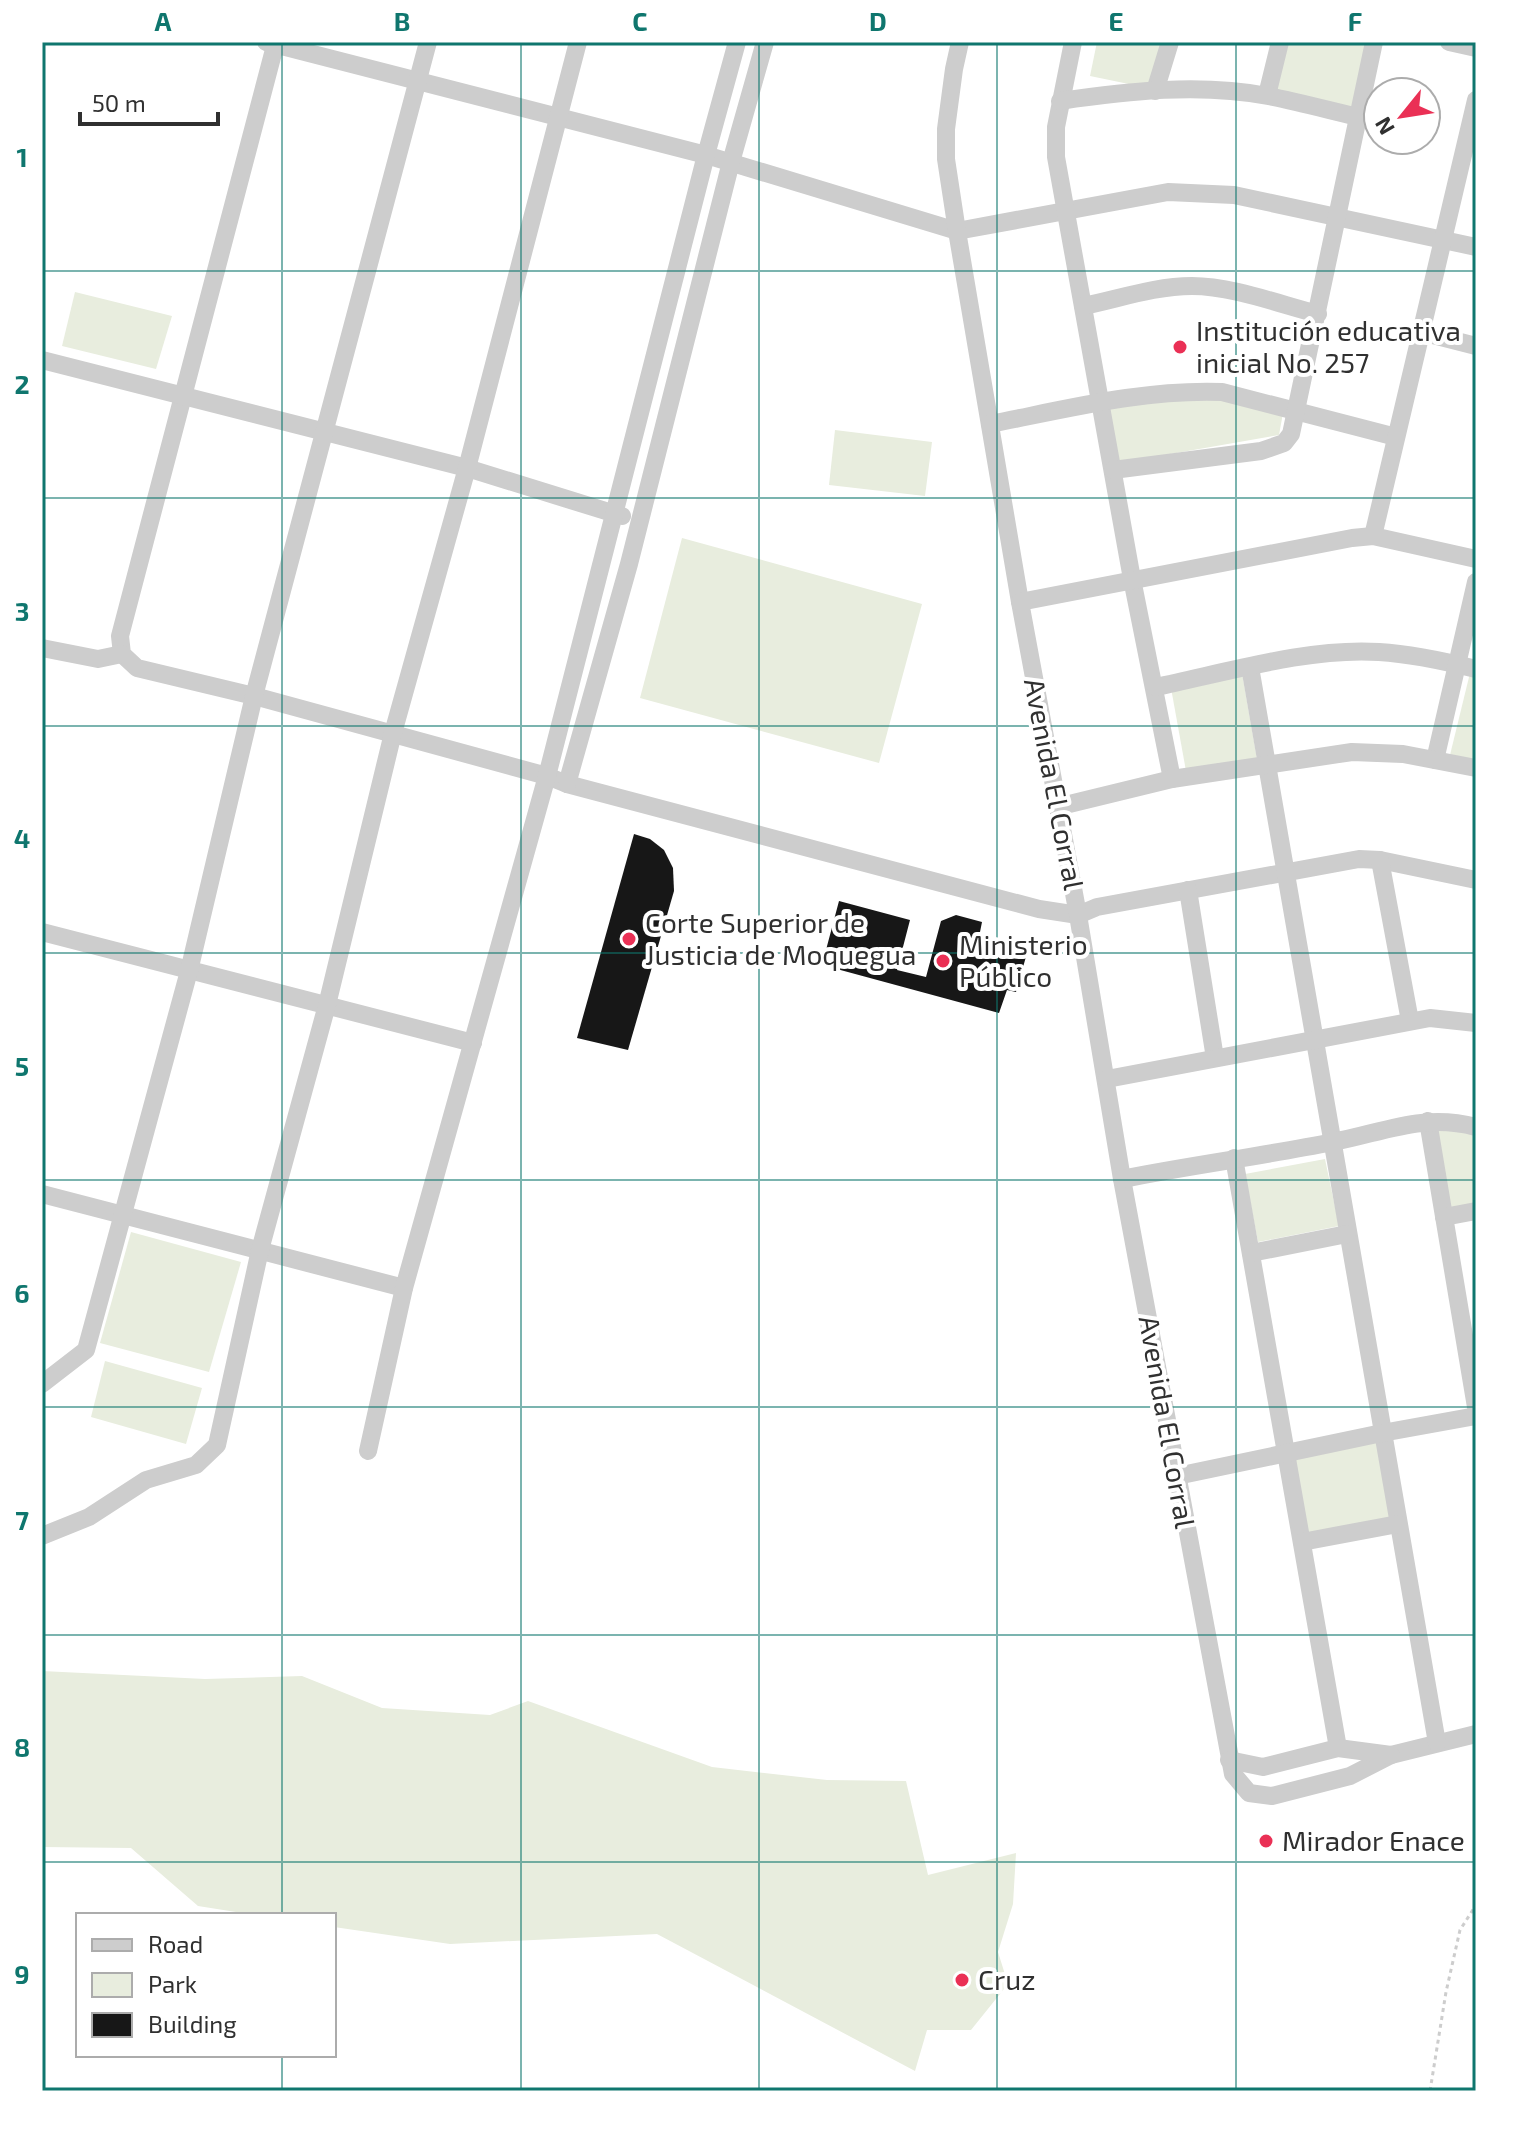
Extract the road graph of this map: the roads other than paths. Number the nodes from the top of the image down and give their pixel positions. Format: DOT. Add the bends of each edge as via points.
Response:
graph roads {
  1 [pos="428,42"];
  2 [pos="578,42"];
  3 [pos="737,42"];
  4 [pos="765,42"];
  5 [pos="960,42"];
  6 [pos="1073,42"];
  7 [pos="1170,42"];
  8 [pos="1280,42"];
  9 [pos="1374,42"];
  10 [pos="1449,42"];
  11 [pos="272,43"];
  12 [pos="1476,48"];
  13 [pos="417,82"];
  14 [pos="1155,91"];
  15 [pos="1267,95"];
  16 [pos="1476,100"];
  17 [pos="1060,101"];
  18 [pos="1358,117"];
  19 [pos="558,119"];
  20 [pos="1471,142"];
  21 [pos="706,155"];
  22 [pos="731,162"];
  23 [pos="1066,210"];
  24 [pos="1337,217"];
  25 [pos="957,231"];
  26 [pos="1443,239"];
  27 [pos="1476,247"];
  28 [pos="1083,306"];
  29 [pos="1318,314"];
  30 [pos="1421,332"];
  31 [pos="1476,346"];
  32 [pos="42,360"];
  33 [pos="181,395"];
  34 [pos="1099,403"];
  35 [pos="1294,411"];
  36 [pos="990,424"];
  37 [pos="324,431"];
  38 [pos="1396,437"];
  39 [pos="467,468"];
  40 [pos="1113,470"];
  41 [pos="613,514"];
  42 [pos="640,520"];
  43 [pos="1373,536"];
  44 [pos="1476,559"];
  45 [pos="1132,579"];
  46 [pos="1476,582"];
  47 [pos="1020,602"];
  48 [pos="42,648"];
  49 [pos="122,654"];
  50 [pos="1457,664"];
  51 [pos="1250,667"];
  52 [pos="1476,669"];
  53 [pos="1156,687"];
  54 [pos="254,696"];
  55 [pos="393,733"];
  56 [pos="1435,760"];
  57 [pos="1266,764"];
  58 [pos="1476,768"];
  59 [pos="547,776"];
  60 [pos="1172,779"];
  61 [pos="567,784"];
  62 [pos="1057,807"];
  63 [pos="1380,860"];
  64 [pos="1284,872"];
  65 [pos="1476,880"];
  66 [pos="1188,890"];
  67 [pos="1078,915"];
  68 [pos="43,934"];
  69 [pos="189,971"];
  70 [pos="327,1005"];
  71 [pos="1410,1021"];
  72 [pos="1476,1023"];
  73 [pos="1313,1039"];
  74 [pos="473,1043"];
  75 [pos="1215,1058"];
  76 [pos="1107,1079"];
  77 [pos="1428,1121"];
  78 [pos="1476,1127"];
  79 [pos="1332,1142"];
  80 [pos="1234,1158"];
  81 [pos="1122,1179"];
  82 [pos="42,1194"];
  83 [pos="1476,1211"];
  84 [pos="122,1215"];
  85 [pos="1444,1217"];
  86 [pos="1347,1234"];
  87 [pos="260,1250"];
  88 [pos="1251,1253"];
  89 [pos="404,1288"];
  90 [pos="42,1384"];
  91 [pos="1476,1407"];
  92 [pos="1476,1416"];
  93 [pos="1382,1433"];
  94 [pos="368,1451"];
  95 [pos="1287,1453"];
  96 [pos="1177,1476"];
  97 [pos="1398,1524"];
  98 [pos="42,1536"];
  99 [pos="1302,1542"];
  100 [pos="1476,1734"];
  101 [pos="1437,1743"];
  102 [pos="1338,1748"];
  103 [pos="1391,1755"];
  104 [pos="1229,1760"];
  1 -- 13 [label="street"];
  2 -- 19 [label="street"];
  3 -- 21 [label="street"];
  4 -- 22 [label="street"];
  5 -- 25 [label="street, Avenida El Corral" via="946,129"];
  6 -- 17 [label="street"];
  7 -- 14 [label="street"];
  8 -- 15 [label="street"];
  9 -- 18 [label="street"];
  10 -- 12 [label="street"];
  11 -- 13 [label="street"];
  11 -- 33 [label="street"];
  13 -- 19 [label="street"];
  13 -- 37 [label="street"];
  14 -- 15 [label="street"];
  14 -- 17 [label="street"];
  15 -- 18 [label="street"];
  16 -- 20 [label="street"];
  17 -- 23 [label="street" via="1056,157"];
  18 -- 24 [label="street"];
  19 -- 21 [label="street"];
  19 -- 39 [label="street"];
  20 -- 26 [label="street"];
  21 -- 22 [label="street"];
  21 -- 41 [label="street"];
  22 -- 25 [label="street"];
  22 -- 42 [label="street"];
  23 -- 24 [label="street" via="1168,192 1201,192"];
  23 -- 25 [label="street"];
  23 -- 28 [label="street"];
  24 -- 26 [label="street"];
  24 -- 29 [label="street"];
  25 -- 36 [label="street, Avenida El Corral"];
  26 -- 27 [label="street"];
  26 -- 30 [label="street"];
  28 -- 29 [label="street" via="1193,286"];
  28 -- 34 [label="street"];
  29 -- 35 [label="street"];
  30 -- 31 [label="street"];
  30 -- 38 [label="street"];
  32 -- 33 [label="street"];
  33 -- 37 [label="street"];
  33 -- 49 [label="street" via="120,636"];
  34 -- 35 [label="street" via="1169,392 1222,392"];
  34 -- 36 [label="street"];
  34 -- 40 [label="street"];
  35 -- 38 [label="street"];
  35 -- 40 [label="street" via="1291,434 1275,448"];
  36 -- 47 [label="street, Avenida El Corral"];
  37 -- 39 [label="street"];
  37 -- 54 [label="street"];
  38 -- 43 [label="street"];
  39 -- 41 [label="street"];
  39 -- 55 [label="street"];
  40 -- 45 [label="street"];
  41 -- 42 [label="street"];
  41 -- 59 [label="street"];
  42 -- 61 [label="street"];
  43 -- 44 [label="street"];
  43 -- 45 [label="street"];
  45 -- 47 [label="street"];
  45 -- 53 [label="street"];
  46 -- 50 [label="street"];
  47 -- 62 [label="street, Avenida El Corral"];
  48 -- 49 [label="street" via="98,659"];
  49 -- 54 [label="street" via="137,668"];
  50 -- 51 [label="street" via="1377,651"];
  50 -- 52 [label="street"];
  50 -- 56 [label="street"];
  51 -- 53 [label="street"];
  51 -- 57 [label="street"];
  53 -- 60 [label="street"];
  54 -- 55 [label="street"];
  54 -- 69 [label="street"];
  55 -- 59 [label="street"];
  55 -- 70 [label="street"];
  56 -- 57 [label="street" via="1352,752"];
  56 -- 58 [label="street"];
  57 -- 60 [label="street"];
  57 -- 64 [label="street"];
  59 -- 61 [label="street"];
  59 -- 74 [label="street"];
  60 -- 62 [label="street"];
  61 -- 67 [label="street"];
  62 -- 67 [label="street, Avenida El Corral"];
  63 -- 64 [label="street"];
  63 -- 65 [label="street"];
  63 -- 71 [label="street"];
  64 -- 66 [label="street"];
  64 -- 73 [label="street"];
  66 -- 67 [label="street"];
  66 -- 75 [label="street"];
  67 -- 76 [label="street, Avenida El Corral"];
  68 -- 69 [label="street"];
  69 -- 70 [label="street"];
  69 -- 84 [label="street"];
  70 -- 74 [label="street"];
  70 -- 87 [label="street"];
  71 -- 72 [label="street"];
  71 -- 73 [label="street"];
  73 -- 75 [label="street"];
  73 -- 79 [label="street"];
  74 -- 89 [label="street"];
  75 -- 76 [label="street"];
  76 -- 81 [label="street, Avenida El Corral"];
  77 -- 78 [label="street"];
  77 -- 79 [label="street"];
  77 -- 85 [label="street"];
  79 -- 80 [label="street"];
  79 -- 86 [label="street"];
  80 -- 81 [label="street"];
  80 -- 88 [label="street"];
  81 -- 96 [label="street, Avenida El Corral"];
  82 -- 84 [label="street"];
  83 -- 85 [label="street"];
  84 -- 87 [label="street"];
  84 -- 90 [label="street" via="86,1350"];
  85 -- 91 [label="street"];
  86 -- 88 [label="street"];
  86 -- 93 [label="street"];
  87 -- 89 [label="street"];
  87 -- 98 [label="street" via="217,1445 196,1465 146,1480 89,1517"];
  88 -- 95 [label="street"];
  89 -- 94 [label="street"];
  92 -- 93 [label="street"];
  93 -- 95 [label="street"];
  93 -- 97 [label="street"];
  95 -- 96 [label="street"];
  95 -- 99 [label="street"];
  96 -- 104 [label="street, Avenida El Corral"];
  97 -- 99 [label="street"];
  97 -- 101 [label="street"];
  99 -- 102 [label="street"];
  100 -- 101 [label="street"];
  101 -- 103 [label="street"];
  102 -- 103 [label="street"];
  102 -- 104 [label="street" via="1263,1767"];
  103 -- 104 [label="street" via="1350,1776 1272,1796 1240,1786"];
}
